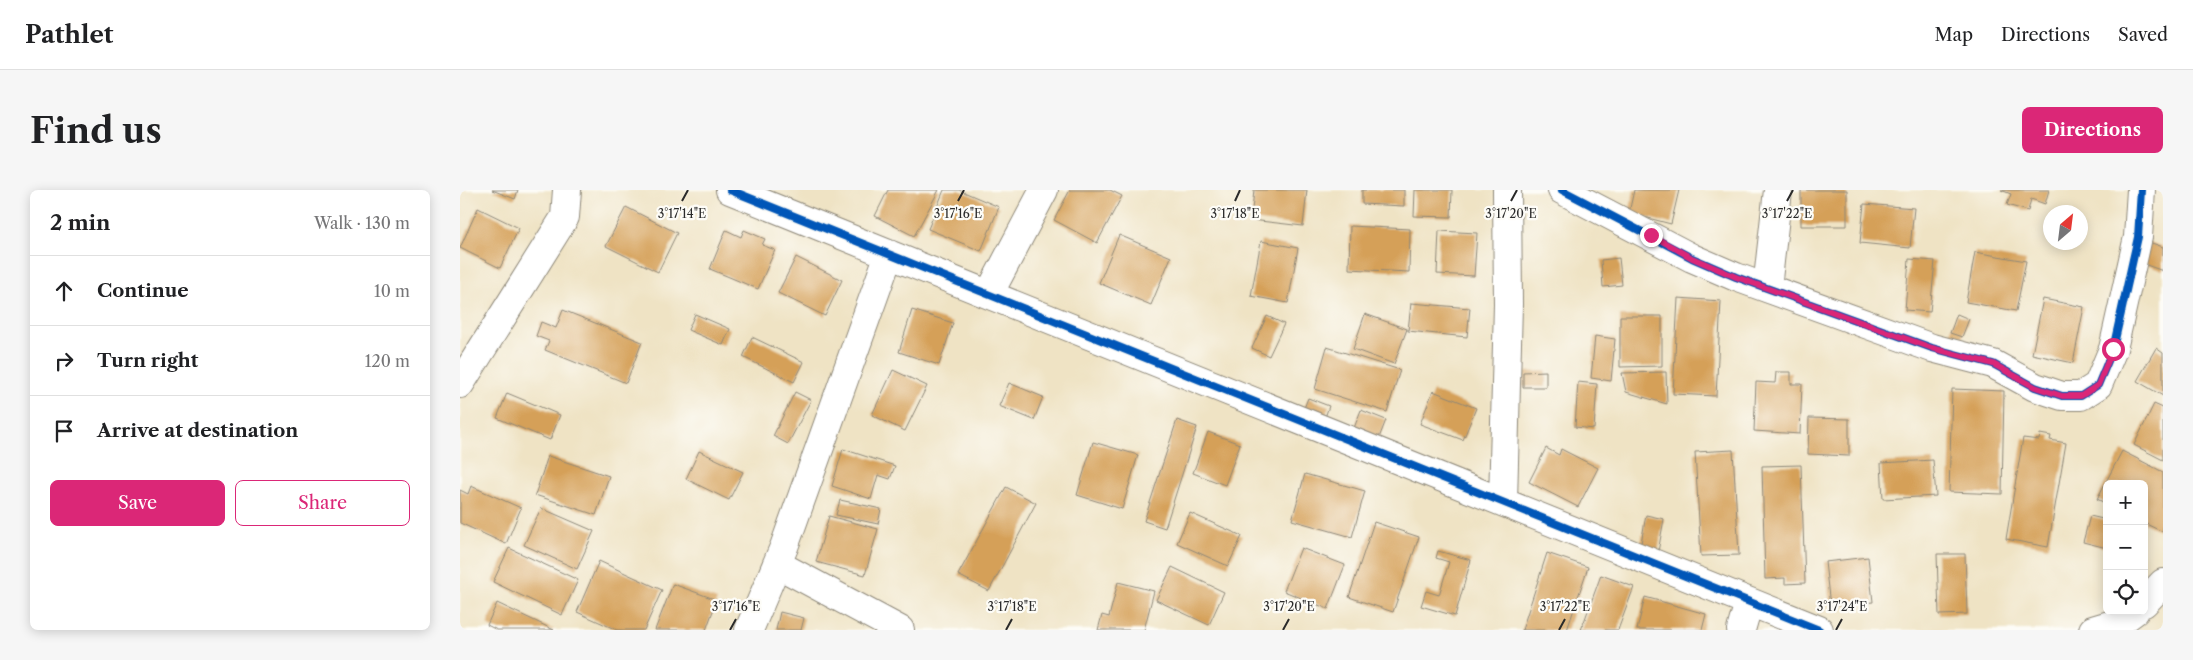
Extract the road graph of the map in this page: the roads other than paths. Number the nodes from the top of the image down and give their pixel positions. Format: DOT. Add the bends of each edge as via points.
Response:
graph roads {
  1 [pos="567,190"];
  2 [pos="730,190"];
  3 [pos="1044,190"];
  4 [pos="1507,190"];
  5 [pos="1562,190"];
  6 [pos="1778,190"];
  7 [pos="2141,190"];
  8 [pos="889,254"];
  9 [pos="1767,288"];
  10 [pos="988,294"];
  11 [pos="460,384"];
  12 [pos="1503,502"];
  13 [pos="777,564"];
  14 [pos="2163,583"];
  15 [pos="2148,599"];
  16 [pos="1749,602"];
  17 [pos="2130,615"];
  18 [pos="2104,629"];
  19 [pos="748,630"];
  20 [pos="900,630"];
  21 [pos="1741,630"];
  22 [pos="1819,630"];
  1 -- 11 [label="street" via="565,217"];
  2 -- 8 [label="street"];
  3 -- 10 [label="street"];
  4 -- 12 [label="street"];
  5 -- 9 [label="street" via="1692,258"];
  6 -- 9 [label="street"];
  7 -- 9 [label="street" via="2138,237 2113,349 2098,385 2081,396 2062,396 2035,387 1993,364 1932,348"];
  8 -- 10 [label="street"];
  8 -- 13 [label="street"];
  10 -- 12 [label="street"];
  12 -- 16 [label="street"];
  13 -- 19 [label="street"];
  13 -- 20 [label="street"];
  14 -- 15 [label="street"];
  16 -- 21 [label="street"];
  16 -- 22 [label="street"];
  17 -- 18 [label="street"];
}
